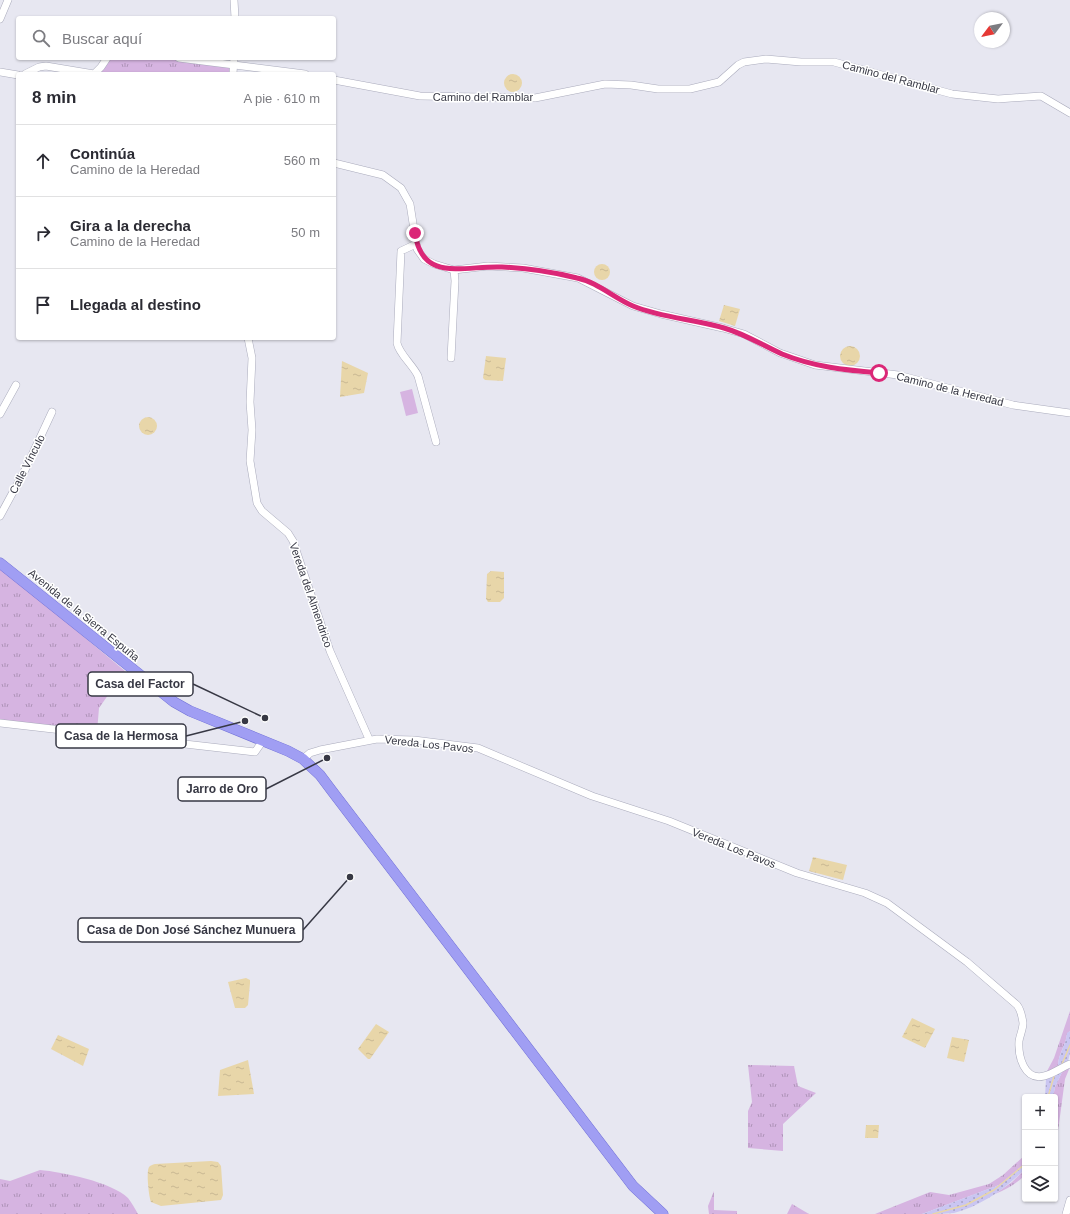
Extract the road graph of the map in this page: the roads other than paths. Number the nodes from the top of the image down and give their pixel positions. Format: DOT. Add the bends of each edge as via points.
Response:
graph roads {
  1 [pos="8,0"];
  2 [pos="234,0"];
  3 [pos="235,16"];
  4 [pos="0,19"];
  5 [pos="106,60"];
  6 [pos="206,60"];
  7 [pos="234,62"];
  8 [pos="0,72"];
  9 [pos="29,72"];
  10 [pos="82,72"];
  11 [pos="96,72"];
  12 [pos="233,72"];
  13 [pos="293,72"];
  14 [pos="16,75"];
  15 [pos="336,80"];
  16 [pos="1070,113"];
  17 [pos="336,163"];
  18 [pos="416,244"];
  19 [pos="454,270"];
  20 [pos="248,340"];
  21 [pos="451,358"];
  22 [pos="16,385"];
  23 [pos="52,412"];
  24 [pos="0,414"];
  25 [pos="1070,414"];
  26 [pos="436,442"];
  27 [pos="0,516"];
  28 [pos="0,563"];
  29 [pos="0,723"];
  30 [pos="369,739"];
  31 [pos="262,742"];
  32 [pos="306,756"];
  33 [pos="1070,1064"];
  34 [pos="1070,1200"];
  35 [pos="664,1214"];
  36 [pos="1066,1214"];
  1 -- 4 [label="street"];
  2 -- 3 [label="street"];
  5 -- 11 [label="street"];
  6 -- 7 [label="street"];
  7 -- 12 [label="street"];
  7 -- 13 [label="street"];
  8 -- 14 [label="street"];
  9 -- 10 [label="street" via="46,66"];
  15 -- 16 [label="street, Camino del Ramblar" via="420,96 535,98 605,84 690,89 719,82 738,64 766,58 834,62 952,94 998,98 1041,96"];
  17 -- 18 [label="street, Camino de la Heredad" via="383,174 401,188 410,204"];
  18 -- 19 [label="street, Camino de la Heredad" via="422,256 429,262"];
  18 -- 26 [label="street" via="405,248 400,254 397,343 418,376"];
  19 -- 21 [label="street"];
  19 -- 25 [label="street, Camino de la Heredad" via="488,266 523,268 578,278 633,306 744,334 780,353 815,365 898,375 1012,405"];
  20 -- 30 [label="street, Vereda del Almendrico" via="252,358 250,461 257,502 262,511 288,533 293,542 330,651"];
  22 -- 24 [label="street"];
  23 -- 27 [label="street, Calle Vínculo"];
  28 -- 31 [label="main road, Avenida de la Sierra Espuña" via="162,694 190,711"];
  29 -- 31 [label="street" via="255,752"];
  30 -- 32 [label="street, Vereda Los Pavos"];
  30 -- 33 [label="street, Vereda Los Pavos" via="414,740 478,748 592,796 669,821 790,871 865,892 887,902 967,962 1017,1005 1023,1021 1019,1047 1026,1071 1036,1076 1044,1076"];
  31 -- 32 [label="main road, Avenida de la Sierra Espuña"];
  32 -- 35 [label="main road, Avenida de la Sierra Espuña" via="633,1186"];
  34 -- 36 [label="street"];
}
